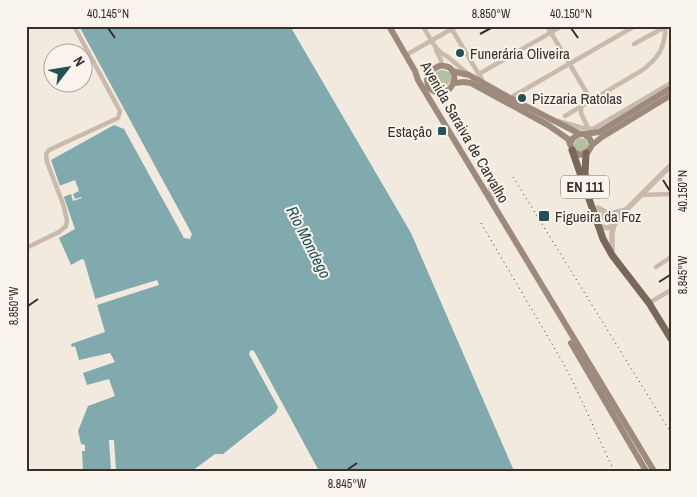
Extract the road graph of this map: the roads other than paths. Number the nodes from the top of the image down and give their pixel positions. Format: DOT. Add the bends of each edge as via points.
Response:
graph roads {
  1 [pos="74,26"];
  2 [pos="389,26"];
  3 [pos="423,26"];
  4 [pos="457,26"];
  5 [pos="547,26"];
  6 [pos="562,26"];
  7 [pos="635,26"];
  8 [pos="665,27"];
  9 [pos="451,28"];
  10 [pos="551,33"];
  11 [pos="432,41"];
  12 [pos="634,44"];
  13 [pos="435,46"];
  14 [pos="444,55"];
  15 [pos="406,56"];
  16 [pos="569,64"];
  17 [pos="447,68"];
  18 [pos="414,71"];
  19 [pos="428,74"];
  20 [pos="479,74"];
  21 [pos="469,75"];
  22 [pos="671,82"];
  23 [pos="454,84"];
  24 [pos="485,84"];
  25 [pos="429,88"];
  26 [pos="671,88"];
  27 [pos="441,93"];
  28 [pos="671,95"];
  29 [pos="510,98"];
  30 [pos="591,100"];
  31 [pos="581,106"];
  32 [pos="435,108"];
  33 [pos="565,116"];
  34 [pos="584,132"];
  35 [pos="592,145"];
  36 [pos="571,147"];
  37 [pos="586,153"];
  38 [pos="671,165"];
  39 [pos="490,183"];
  40 [pos="671,194"];
  41 [pos="641,195"];
  42 [pos="598,208"];
  43 [pos="626,210"];
  44 [pos="609,214"];
  45 [pos="601,223"];
  46 [pos="614,224"];
  47 [pos="26,248"];
  48 [pos="520,250"];
  49 [pos="612,255"];
  50 [pos="671,258"];
  51 [pos="656,267"];
  52 [pos="671,290"];
  53 [pos="649,303"];
  54 [pos="671,339"];
  55 [pos="644,462"];
  56 [pos="646,471"];
  57 [pos="654,471"];
  1 -- 47 [label="street" via="120,111 118,118 46,154 67,220 66,226"];
  2 -- 15 [label="main road, Avenida Saraiva de Carvalho"];
  3 -- 11 [label="street"];
  4 -- 9 [label="street"];
  5 -- 10 [label="street"];
  6 -- 10 [label="street"];
  7 -- 16 [label="street"];
  8 -- 12 [label="street"];
  8 -- 30 [label="street" via="661,51 652,63"];
  9 -- 11 [label="street"];
  9 -- 20 [label="street"];
  10 -- 16 [label="street"];
  10 -- 20 [label="street"];
  11 -- 13 [label="street"];
  11 -- 15 [label="street"];
  13 -- 14 [label="street"];
  13 -- 17 [label="street"];
  14 -- 17 [label="street"];
  14 -- 21 [label="street"];
  15 -- 18 [label="main road, Avenida Saraiva de Carvalho"];
  16 -- 29 [label="street"];
  16 -- 30 [label="street"];
  17 -- 19 [label="main road" via="433,69"];
  17 -- 21 [label="main road"];
  17 -- 23 [label="main road" via="454,77"];
  18 -- 19 [label="main road" via="418,75"];
  18 -- 25 [label="main road"];
  18 -- 32 [label="main road, Avenida Saraiva de Carvalho"];
  19 -- 25 [label="main road"];
  20 -- 24 [label="street"];
  21 -- 24 [label="main road"];
  22 -- 34 [label="street"];
  23 -- 27 [label="main road"];
  23 -- 36 [label="main road" via="471,84 548,126 568,140"];
  24 -- 29 [label="main road"];
  25 -- 27 [label="main road"];
  25 -- 32 [label="main road"];
  26 -- 34 [label="main road" via="599,132"];
  27 -- 32 [label="main road"];
  28 -- 35 [label="main road"];
  29 -- 34 [label="main road"];
  30 -- 31 [label="street"];
  31 -- 33 [label="street"];
  31 -- 34 [label="street"];
  32 -- 48 [label="main road, Avenida Saraiva de Carvalho"];
  34 -- 35 [label="main road"];
  34 -- 36 [label="main road" via="573,138"];
  35 -- 37 [label="main road"];
  36 -- 37 [label="main road" via="580,155"];
  36 -- 45 [label="main road, EN 111"];
  37 -- 42 [label="main road, EN 111" via="586,174"];
  38 -- 41 [label="street"];
  39 -- 48 [label="street" via="490,193"];
  40 -- 41 [label="street"];
  41 -- 43 [label="street"];
  42 -- 44 [label="street"];
  42 -- 45 [label="main road, EN 111"];
  43 -- 44 [label="street"];
  43 -- 46 [label="street"];
  44 -- 45 [label="street" via="604,215"];
  44 -- 46 [label="street"];
  45 -- 46 [label="street" via="609,228"];
  45 -- 49 [label="main road, EN 111" via="603,239"];
  46 -- 49 [label="street"];
  48 -- 55 [label="main road, Avenida Saraiva de Carvalho"];
  49 -- 53 [label="main road, EN 111"];
  50 -- 51 [label="street"];
  52 -- 53 [label="street"];
  53 -- 54 [label="main road, EN 111"];
  55 -- 56 [label="main road"];
  55 -- 57 [label="main road"];
}
